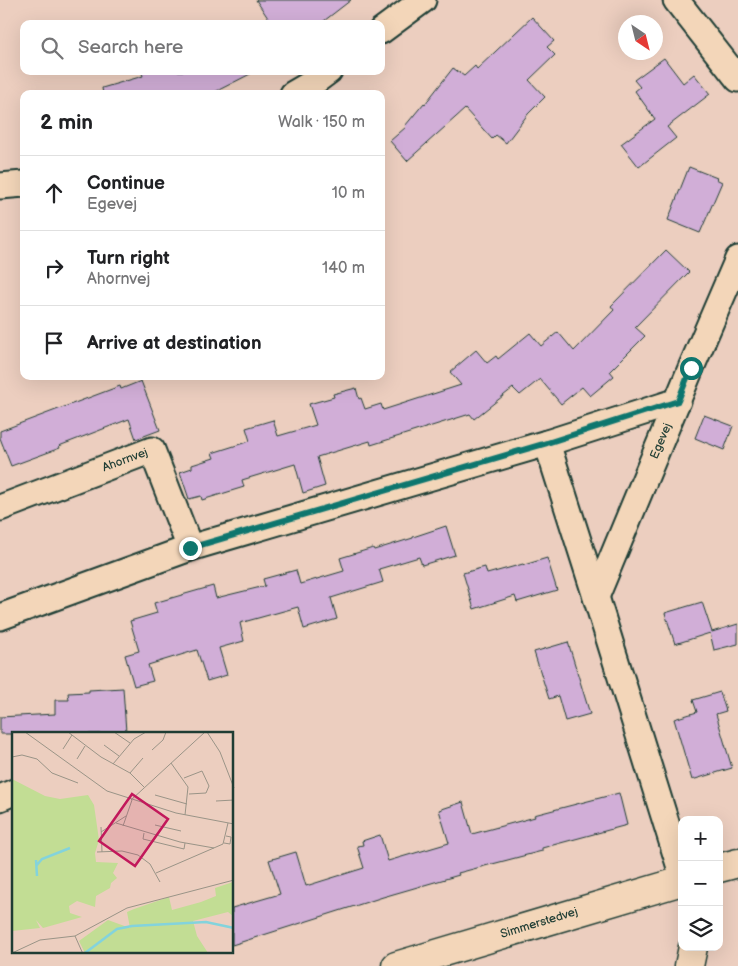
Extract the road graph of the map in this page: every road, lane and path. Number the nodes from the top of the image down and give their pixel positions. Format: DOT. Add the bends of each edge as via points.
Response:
graph roads {
  1 [pos="422,0"];
  2 [pos="676,0"];
  3 [pos="385,28"];
  4 [pos="324,75"];
  5 [pos="738,79"];
  6 [pos="300,90"];
  7 [pos="20,184"];
  8 [pos="0,186"];
  9 [pos="738,259"];
  10 [pos="678,401"];
  11 [pos="547,443"];
  12 [pos="0,508"];
  13 [pos="190,548"];
  14 [pos="596,596"];
  15 [pos="0,617"];
  16 [pos="12,793"];
  17 [pos="0,798"];
  18 [pos="678,861"];
  19 [pos="738,863"];
  20 [pos="723,867"];
  21 [pos="678,882"];
  22 [pos="691,951"];
  23 [pos="396,966"];
  24 [pos="689,966"];
  1 -- 3 [label="street"];
  2 -- 5 [label="street"];
  4 -- 6 [label="street"];
  7 -- 8 [label="street"];
  9 -- 10 [label="street, Egevej"];
  10 -- 11 [label="street"];
  10 -- 14 [label="street, Egevej"];
  11 -- 13 [label="street"];
  11 -- 14 [label="street"];
  12 -- 13 [label="street, Ahornvej" via="152,450"];
  13 -- 15 [label="street"];
  14 -- 18 [label="street"];
  16 -- 17 [label="street"];
  19 -- 20 [label="street"];
  21 -- 23 [label="street, Simmerstedvej"];
  22 -- 24 [label="street"];
}
